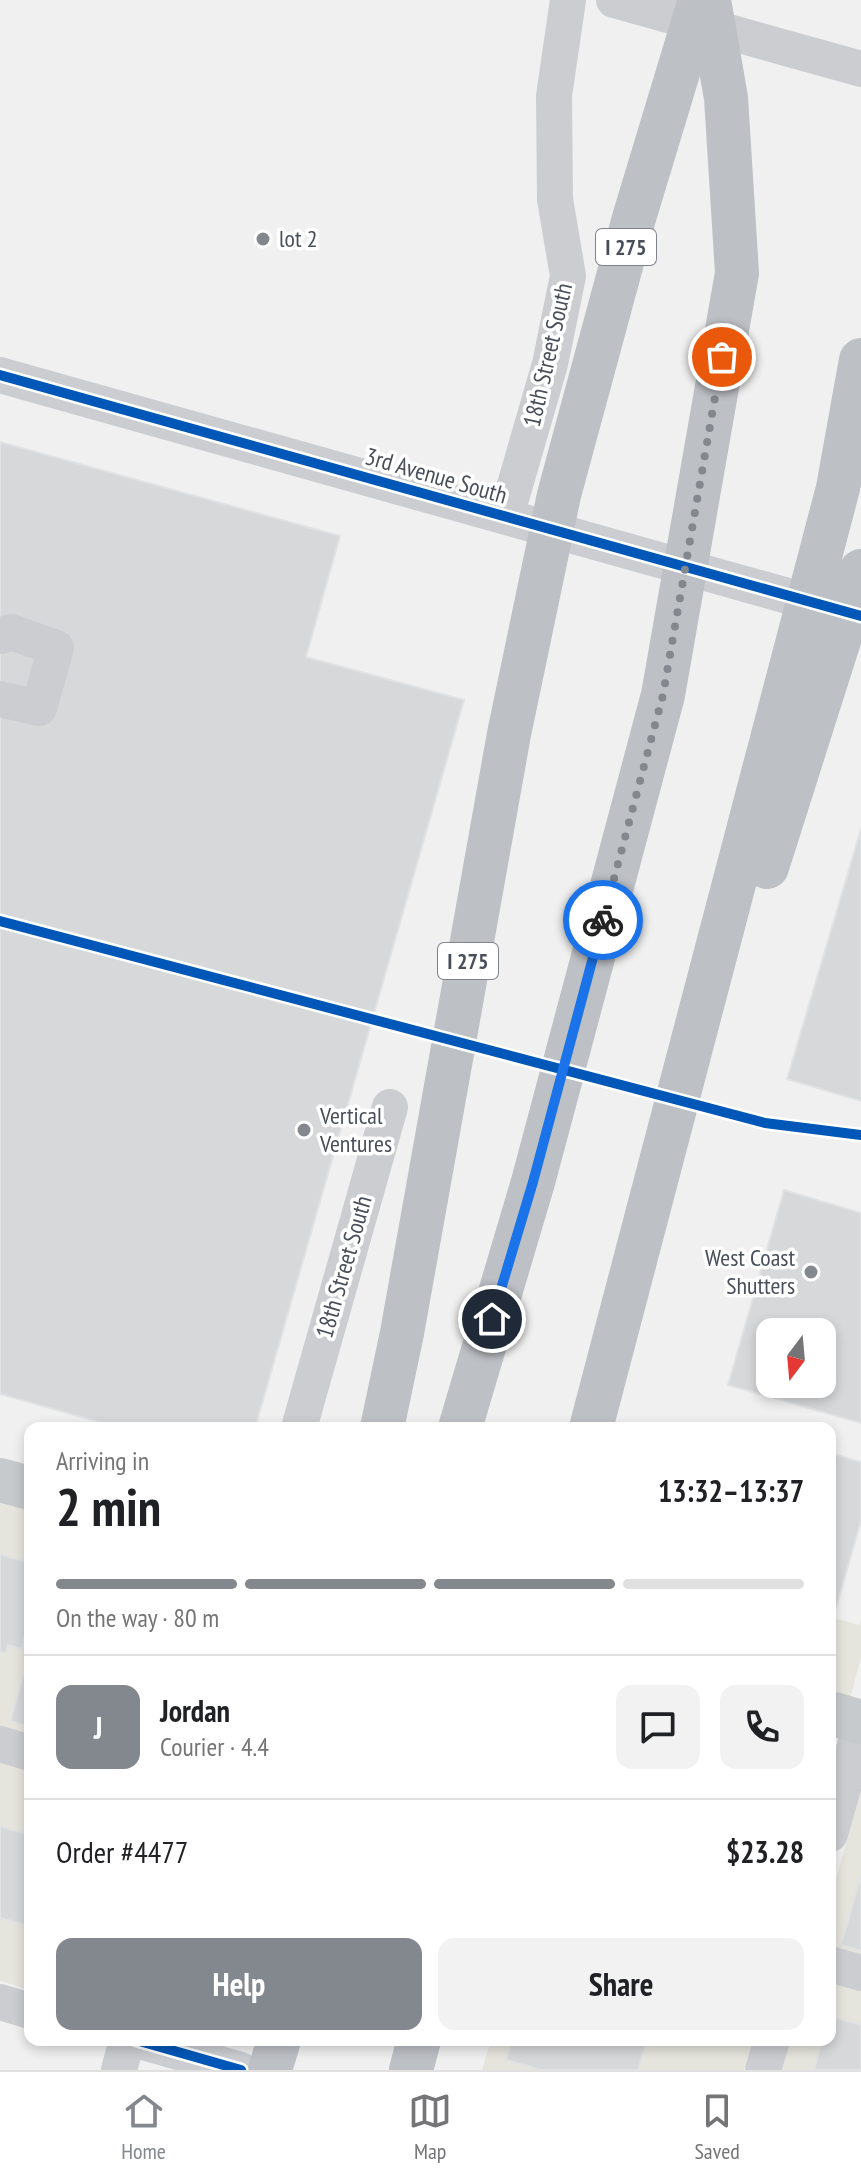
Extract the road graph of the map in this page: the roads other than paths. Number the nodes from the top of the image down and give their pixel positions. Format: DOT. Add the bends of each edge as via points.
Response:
graph roads {
  1 [pos="568,0"];
  2 [pos="614,0"];
  3 [pos="700,0"];
  4 [pos="709,0"];
  5 [pos="861,69"];
  6 [pos="861,360"];
  7 [pos="0,375"];
  8 [pos="506,516"];
  9 [pos="861,571"];
  10 [pos="861,616"];
  11 [pos="0,636"];
  12 [pos="0,699"];
  13 [pos="390,1107"];
  14 [pos="594,1418"];
  15 [pos="301,1422"];
  16 [pos="383,1422"];
  17 [pos="462,1422"];
  18 [pos="0,1480"];
  19 [pos="24,1486"];
  20 [pos="836,1715"];
  21 [pos="861,1723"];
  22 [pos="0,1744"];
  23 [pos="24,1751"];
  24 [pos="836,1813"];
  25 [pos="836,1966"];
  26 [pos="861,1973"];
  27 [pos="0,2002"];
  28 [pos="24,2009"];
  29 [pos="125,2046"];
  30 [pos="157,2046"];
  31 [pos="258,2046"];
  32 [pos="277,2046"];
  33 [pos="417,2046"];
  34 [pos="770,2046"];
  35 [pos="119,2070"];
  36 [pos="241,2070"];
  37 [pos="253,2070"];
  38 [pos="270,2070"];
  39 [pos="411,2070"];
  40 [pos="763,2070"];
  1 -- 8 [label="street, 18th Street South" via="554,96 555,199 568,276 550,364"];
  2 -- 5 [label="street"];
  3 -- 16 [label="highway, I 275" via="559,495 509,734"];
  4 -- 17 [label="highway" via="726,98 737,273 663,695 533,1182"];
  6 -- 14 [label="highway" via="838,488"];
  7 -- 8 [label="street, 3rd Avenue South"];
  8 -- 10 [label="street, 3rd Avenue South"];
  9 -- 14 [label="highway"];
  11 -- 12 [label="street" via="11,632 56,648 39,708"];
  13 -- 15 [label="street, 18th Street South"];
  18 -- 19 [label="main road"];
  20 -- 21 [label="main road"];
  21 -- 24 [label="street"];
  22 -- 23 [label="street"];
  25 -- 26 [label="street"];
  27 -- 28 [label="street"];
  29 -- 35 [label="street"];
  30 -- 36 [label="street"];
  31 -- 37 [label="highway"];
  32 -- 38 [label="highway"];
  33 -- 39 [label="highway"];
  34 -- 40 [label="street"];
}
